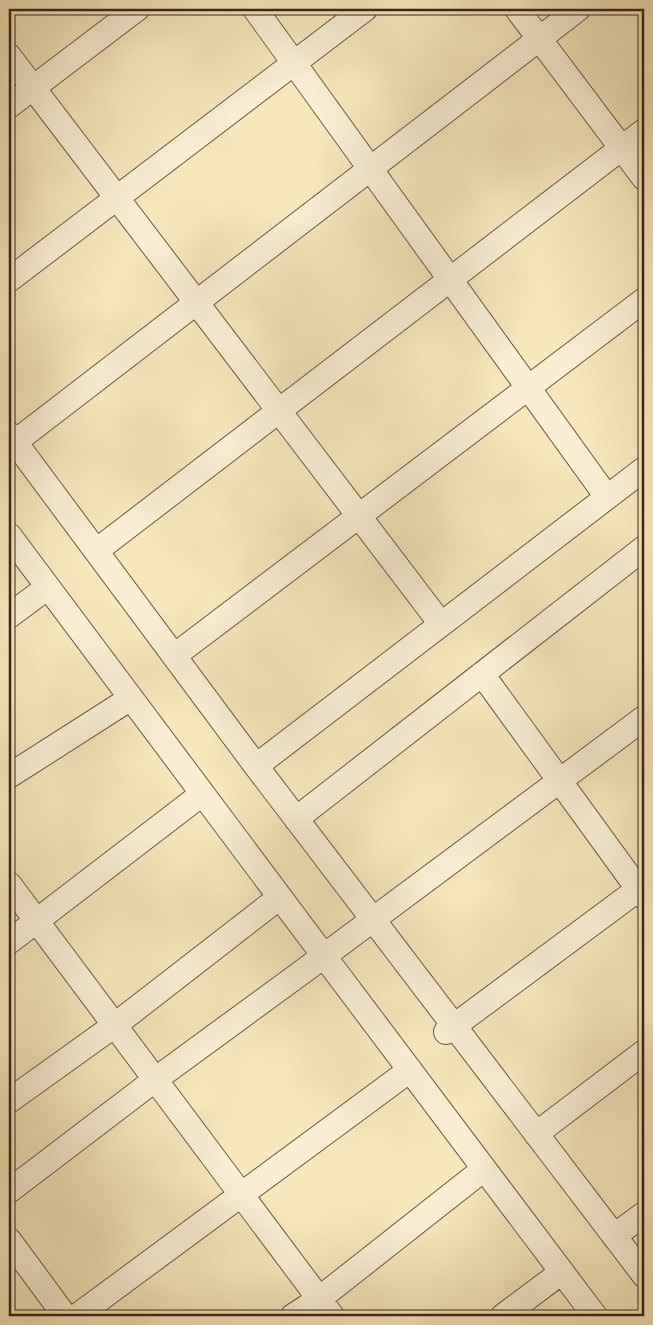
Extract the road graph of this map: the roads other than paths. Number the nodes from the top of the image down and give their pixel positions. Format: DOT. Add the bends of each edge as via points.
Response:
graph roads {
  1 [pos="137,9"];
  2 [pos="255,9"];
  3 [pos="365,9"];
  4 [pos="517,9"];
  5 [pos="578,9"];
  6 [pos="539,38"];
  7 [pos="9,56"];
  8 [pos="294,63"];
  9 [pos="33,88"];
  10 [pos="9,106"];
  11 [pos="644,131"];
  12 [pos="622,148"];
  13 [pos="370,168"];
  14 [pos="644,178"];
  15 [pos="116,198"];
  16 [pos="9,280"];
  17 [pos="450,280"];
  18 [pos="644,300"];
  19 [pos="196,302"];
  20 [pos="528,388"];
  21 [pos="279,411"];
  22 [pos="12,438"];
  23 [pos="644,469"];
  24 [pos="607,497"];
  25 [pos="359,516"];
  26 [pos="9,535"];
  27 [pos="644,548"];
  28 [pos="96,551"];
  29 [pos="48,587"];
  30 [pos="9,616"];
  31 [pos="441,624"];
  32 [pos="174,656"];
  33 [pos="482,674"];
  34 [pos="132,698"];
  35 [pos="644,718"];
  36 [pos="256,766"];
  37 [pos="9,776"];
  38 [pos="560,780"];
  39 [pos="202,794"];
  40 [pos="296,819"];
  41 [pos="9,884"];
  42 [pos="642,890"];
  43 [pos="280,897"];
  44 [pos="372,919"];
  45 [pos="36,920"];
  46 [pos="9,942"];
  47 [pos="324,956"];
  48 [pos="115,1025"];
  49 [pos="450,1029"];
  50 [pos="644,1052"];
  51 [pos="410,1070"];
  52 [pos="156,1080"];
  53 [pos="9,1101"];
  54 [pos="536,1134"];
  55 [pos="484,1169"];
  56 [pos="9,1191"];
  57 [pos="242,1195"];
  58 [pos="644,1214"];
  59 [pos="614,1236"];
  60 [pos="9,1240"];
  61 [pos="562,1272"];
  62 [pos="644,1276"];
  63 [pos="325,1307"];
  64 [pos="65,1316"];
  65 [pos="77,1316"];
  66 [pos="293,1316"];
  67 [pos="503,1316"];
  68 [pos="595,1316"];
  1 -- 9 [label="street"];
  2 -- 8 [label="street"];
  3 -- 8 [label="street"];
  4 -- 6 [label="street"];
  5 -- 6 [label="street"];
  6 -- 12 [label="street"];
  6 -- 13 [label="street"];
  7 -- 9 [label="street"];
  8 -- 13 [label="street"];
  8 -- 15 [label="street"];
  9 -- 10 [label="street"];
  9 -- 15 [label="street"];
  11 -- 12 [label="street"];
  12 -- 14 [label="street"];
  12 -- 17 [label="street"];
  13 -- 17 [label="street"];
  13 -- 19 [label="street"];
  15 -- 16 [label="street"];
  15 -- 19 [label="street"];
  17 -- 20 [label="street"];
  17 -- 21 [label="street"];
  18 -- 20 [label="street"];
  19 -- 21 [label="street"];
  19 -- 22 [label="street"];
  20 -- 24 [label="street"];
  20 -- 25 [label="street"];
  21 -- 25 [label="street"];
  21 -- 28 [label="street"];
  22 -- 28 [label="street"];
  23 -- 24 [label="street"];
  24 -- 31 [label="street"];
  25 -- 31 [label="street"];
  25 -- 32 [label="street"];
  26 -- 29 [label="street"];
  27 -- 33 [label="street"];
  28 -- 32 [label="street"];
  29 -- 30 [label="street"];
  29 -- 34 [label="street"];
  31 -- 36 [label="street"];
  32 -- 36 [label="street"];
  33 -- 38 [label="street"];
  33 -- 40 [label="street"];
  34 -- 37 [label="street"];
  34 -- 39 [label="street"];
  35 -- 38 [label="street"];
  36 -- 40 [label="street"];
  38 -- 42 [label="street"];
  38 -- 44 [label="street"];
  39 -- 43 [label="street"];
  39 -- 45 [label="street"];
  40 -- 44 [label="street"];
  41 -- 45 [label="street"];
  42 -- 49 [label="street"];
  43 -- 47 [label="street"];
  43 -- 48 [label="street"];
  44 -- 47 [label="street"];
  44 -- 49 [label="street"];
  45 -- 46 [label="street"];
  45 -- 48 [label="street"];
  47 -- 51 [label="street"];
  47 -- 52 [label="street"];
  48 -- 52 [label="street"];
  48 -- 53 [label="street"];
  49 -- 54 [label="street"];
  50 -- 54 [label="street"];
  51 -- 55 [label="street"];
  51 -- 57 [label="street"];
  52 -- 56 [label="street"];
  52 -- 57 [label="street"];
  54 -- 59 [label="street"];
  55 -- 61 [label="street"];
  55 -- 63 [label="street"];
  57 -- 63 [label="street"];
  57 -- 65 [label="street"];
  58 -- 59 [label="street"];
  59 -- 62 [label="street"];
  60 -- 64 [label="street"];
  61 -- 67 [label="street"];
  61 -- 68 [label="street"];
  63 -- 66 [label="street"];
}
